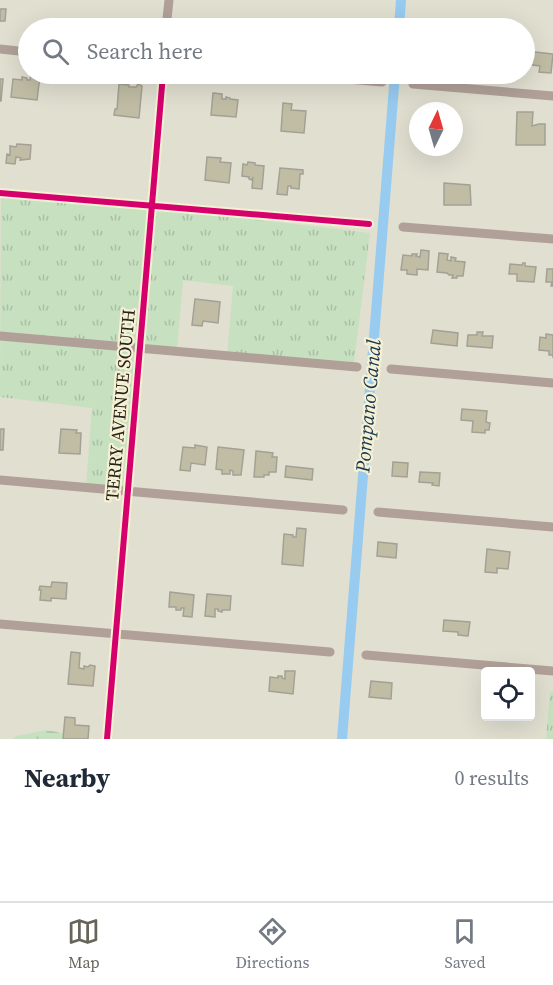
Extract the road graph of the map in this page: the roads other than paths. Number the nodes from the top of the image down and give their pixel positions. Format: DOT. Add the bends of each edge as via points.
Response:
graph roads {
  1 [pos="169,0"];
  2 [pos="167,18"];
  3 [pos="0,49"];
  4 [pos="18,51"];
  5 [pos="162,84"];
  6 [pos="413,84"];
  7 [pos="553,96"];
  8 [pos="0,193"];
  9 [pos="151,206"];
  10 [pos="369,224"];
  11 [pos="404,227"];
  12 [pos="553,239"];
  13 [pos="0,336"];
  14 [pos="140,348"];
  15 [pos="357,367"];
  16 [pos="391,369"];
  17 [pos="553,383"];
  18 [pos="0,480"];
  19 [pos="128,491"];
  20 [pos="343,510"];
  21 [pos="378,512"];
  22 [pos="553,527"];
  23 [pos="0,624"];
  24 [pos="116,634"];
  25 [pos="330,652"];
  26 [pos="366,655"];
  27 [pos="553,671"];
  28 [pos="107,739"];
  1 -- 2 [label="street"];
  3 -- 4 [label="street"];
  5 -- 9 [label="street, TERRY AVENUE SOUTH"];
  6 -- 7 [label="street"];
  8 -- 9 [label="street"];
  9 -- 10 [label="street"];
  9 -- 14 [label="street, TERRY AVENUE SOUTH"];
  11 -- 12 [label="street"];
  13 -- 14 [label="street"];
  14 -- 15 [label="street"];
  14 -- 19 [label="street, TERRY AVENUE SOUTH"];
  16 -- 17 [label="street"];
  18 -- 19 [label="street"];
  19 -- 20 [label="street"];
  19 -- 24 [label="street, TERRY AVENUE SOUTH"];
  21 -- 22 [label="street"];
  23 -- 24 [label="street"];
  24 -- 25 [label="street"];
  24 -- 28 [label="street, TERRY AVENUE SOUTH"];
  26 -- 27 [label="street"];
}
